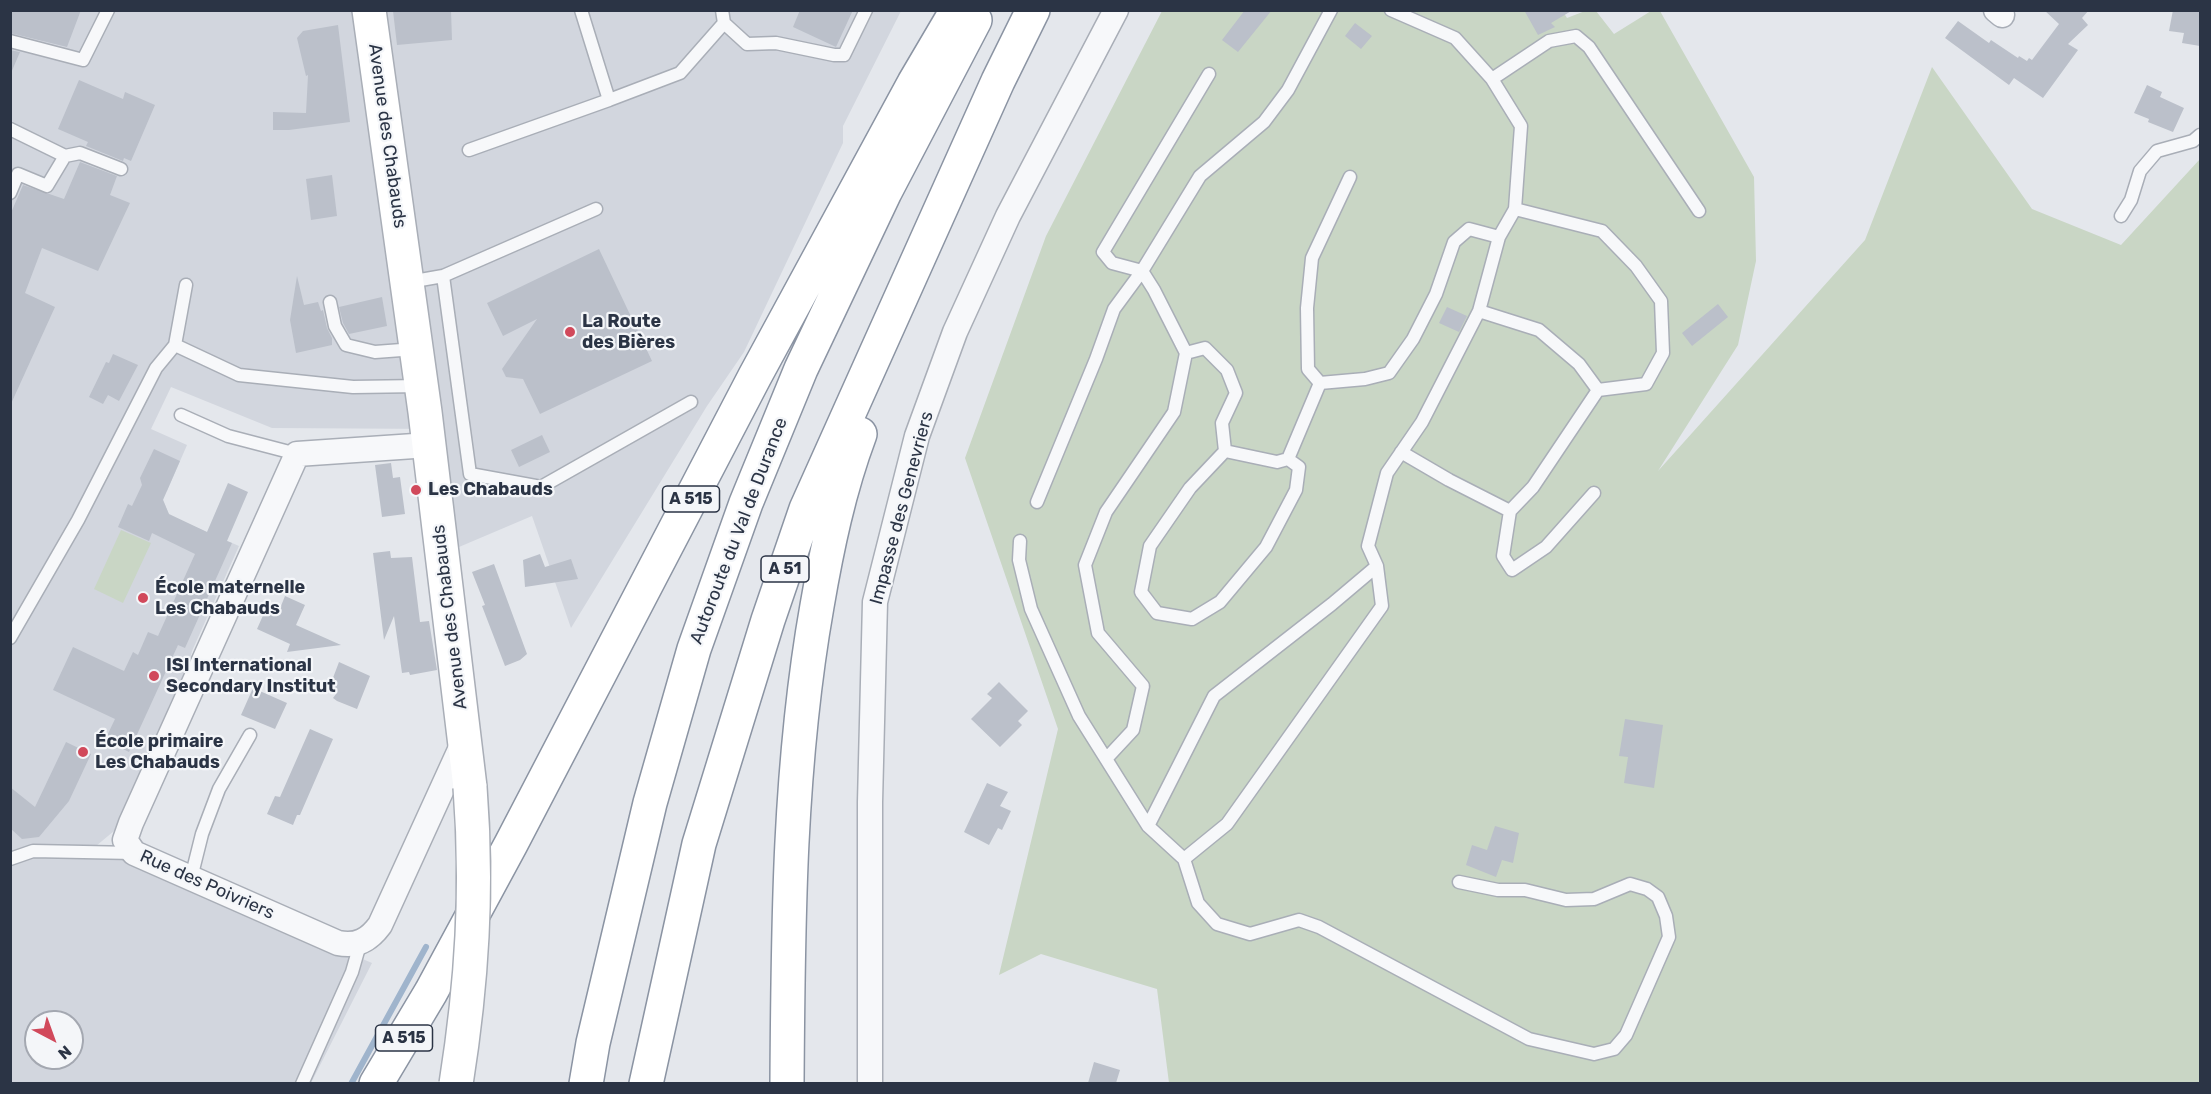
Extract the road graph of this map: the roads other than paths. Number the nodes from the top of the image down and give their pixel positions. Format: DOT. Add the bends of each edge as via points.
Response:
graph roads {
  1 [pos="108,10"];
  2 [pos="369,10"];
  3 [pos="581,10"];
  4 [pos="866,10"];
  5 [pos="957,10"];
  6 [pos="980,10"];
  7 [pos="1033,10"];
  8 [pos="1116,10"];
  9 [pos="1331,10"];
  10 [pos="1391,10"];
  11 [pos="723,17"];
  12 [pos="10,41"];
  13 [pos="1209,74"];
  14 [pos="1492,79"];
  15 [pos="998,81"];
  16 [pos="609,100"];
  17 [pos="10,129"];
  18 [pos="2200,135"];
  19 [pos="469,150"];
  20 [pos="65,156"];
  21 [pos="121,169"];
  22 [pos="1350,177"];
  23 [pos="10,193"];
  24 [pos="596,209"];
  25 [pos="1515,209"];
  26 [pos="1699,211"];
  27 [pos="2121,216"];
  28 [pos="1499,237"];
  29 [pos="1142,271"];
  30 [pos="443,276"];
  31 [pos="408,282"];
  32 [pos="186,285"];
  33 [pos="330,302"];
  34 [pos="1479,311"];
  35 [pos="175,345"];
  36 [pos="417,349"];
  37 [pos="1186,353"];
  38 [pos="1320,383"];
  39 [pos="422,386"];
  40 [pos="1598,390"];
  41 [pos="691,402"];
  42 [pos="181,415"];
  43 [pos="429,445"];
  44 [pos="1225,451"];
  45 [pos="1401,452"];
  46 [pos="297,454"];
  47 [pos="1288,459"];
  48 [pos="1594,493"];
  49 [pos="1037,502"];
  50 [pos="1510,511"];
  51 [pos="1020,541"];
  52 [pos="1377,566"];
  53 [pos="10,638"];
  54 [pos="250,735"];
  55 [pos="465,739"];
  56 [pos="1106,759"];
  57 [pos="1148,826"];
  58 [pos="134,853"];
  59 [pos="10,859"];
  60 [pos="1184,859"];
  61 [pos="191,878"];
  62 [pos="1459,882"];
  63 [pos="360,944"];
  64 [pos="431,992"];
  65 [pos="302,1083"];
  66 [pos="376,1083"];
  67 [pos="388,1083"];
  68 [pos="456,1083"];
  69 [pos="586,1083"];
  70 [pos="646,1083"];
  71 [pos="787,1083"];
  72 [pos="870,1083"];
  1 -- 12 [label="lane" via="83,60"];
  2 -- 31 [label="main road, Avenue des Chabauds"];
  3 -- 16 [label="lane"];
  4 -- 11 [label="lane" via="844,55 776,43 747,44"];
  5 -- 64 [label="main road, A 515" via="755,376"];
  6 -- 69 [label="main road, Autoroute du Val de Durance" via="885,192 801,369 746,503 694,649 653,792"];
  7 -- 15 [label="main road, A 51"];
  8 -- 72 [label="street, Impasse des Genevriers" via="1008,216 955,332 917,436 875,602"];
  9 -- 29 [label="lane" via="1288,90 1264,122 1200,176"];
  10 -- 14 [label="lane" via="1455,38"];
  11 -- 16 [label="lane" via="680,73"];
  13 -- 29 [label="lane" via="1103,252 1112,263"];
  14 -- 25 [label="lane" via="1521,126"];
  14 -- 26 [label="lane" via="1549,41 1576,36 1589,47"];
  15 -- 70 [label="main road, A 51" via="806,509 699,844"];
  15 -- 71 [label="main road" via="863,425 828,538 807,664 794,791"];
  16 -- 19 [label="lane"];
  17 -- 20 [label="lane"];
  18 -- 27 [label="lane" via="2193,141 2157,151 2140,171 2132,200"];
  20 -- 21 [label="lane" via="80,153"];
  20 -- 23 [label="lane" via="47,186 18,174"];
  22 -- 38 [label="lane" via="1312,258 1307,308 1308,369"];
  24 -- 30 [label="lane"];
  25 -- 28 [label="lane"];
  25 -- 40 [label="lane" via="1602,231 1636,266 1661,301 1663,352 1646,384"];
  28 -- 34 [label="lane"];
  28 -- 38 [label="lane" via="1470,229 1454,242 1436,294 1413,339 1389,373"];
  29 -- 37 [label="lane"];
  29 -- 49 [label="lane" via="1114,309"];
  30 -- 31 [label="lane"];
  30 -- 41 [label="lane" via="470,474 541,487"];
  31 -- 36 [label="main road, Avenue des Chabauds"];
  32 -- 35 [label="lane"];
  33 -- 36 [label="lane" via="335,326 346,345 375,352"];
  34 -- 40 [label="lane" via="1539,330 1579,364"];
  34 -- 45 [label="lane" via="1422,422"];
  35 -- 39 [label="lane" via="239,375 353,387"];
  35 -- 53 [label="lane" via="156,368 78,520"];
  36 -- 39 [label="main road, Avenue des Chabauds"];
  37 -- 44 [label="lane" via="1205,348 1227,370 1236,393 1222,423"];
  37 -- 56 [label="lane" via="1174,412 1106,512 1084,565 1098,633 1143,686 1133,730"];
  38 -- 47 [label="lane"];
  39 -- 43 [label="main road, Avenue des Chabauds"];
  40 -- 50 [label="lane" via="1533,487"];
  42 -- 46 [label="lane" via="228,436"];
  43 -- 46 [label="street"];
  43 -- 55 [label="main road, Avenue des Chabauds"];
  44 -- 47 [label="lane" via="1277,462"];
  44 -- 47 [label="lane" via="1190,488 1150,546 1142,592 1157,613 1192,619 1220,602 1266,547 1296,490 1299,467"];
  45 -- 50 [label="lane"];
  45 -- 52 [label="lane" via="1387,473 1368,546"];
  46 -- 58 [label="street, Rue des Poivriers" via="131,823 125,840"];
  48 -- 50 [label="lane" via="1546,547 1512,570 1503,556"];
  51 -- 56 [label="lane" via="1019,560 1031,609 1079,716"];
  52 -- 57 [label="lane" via="1214,696"];
  52 -- 60 [label="lane" via="1382,606 1227,824"];
  54 -- 61 [label="lane" via="219,789"];
  55 -- 63 [label="street" via="380,925"];
  55 -- 68 [label="main road, Avenue des Chabauds, bridge" via="474,839 474,929"];
  56 -- 57 [label="lane"];
  57 -- 60 [label="lane"];
  58 -- 59 [label="lane" via="33,851"];
  58 -- 61 [label="street, Rue des Poivriers"];
  60 -- 62 [label="lane" via="1198,903 1217,924 1250,934 1299,920 1529,1039 1594,1054 1614,1049 1626,1035 1669,937 1658,897 1630,884 1594,899 1566,900 1525,890 1498,890"];
  61 -- 63 [label="street, Rue des Poivriers" via="338,943"];
  63 -- 65 [label="lane" via="352,972"];
  64 -- 66 [label="main road, A 515"];
  64 -- 67 [label="main road"];
}
